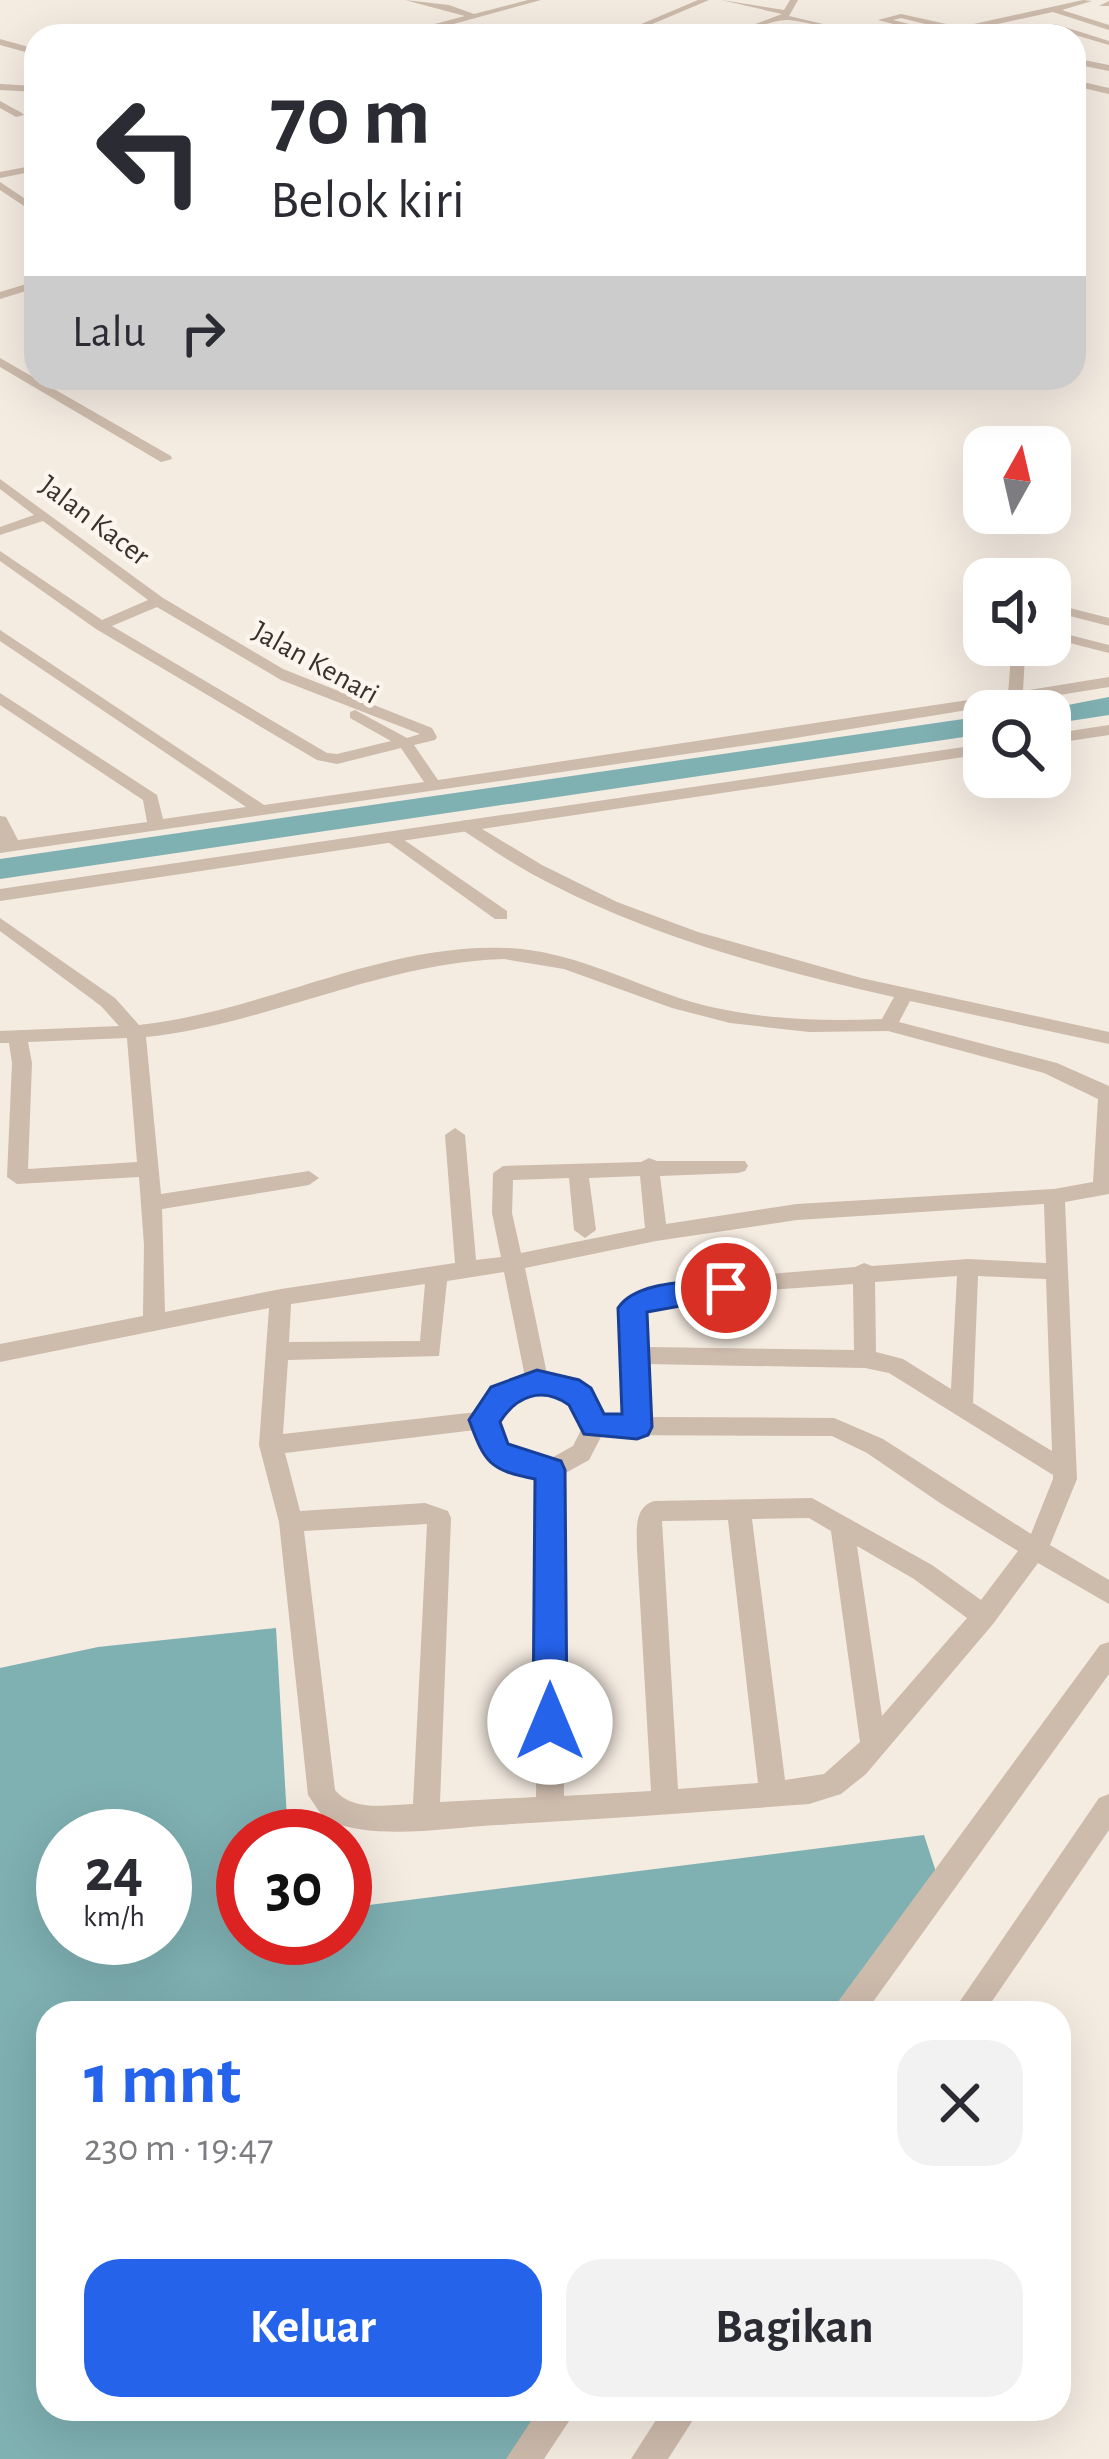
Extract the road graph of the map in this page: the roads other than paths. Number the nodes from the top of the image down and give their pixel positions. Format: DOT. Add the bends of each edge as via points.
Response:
graph roads {
  1 [pos="409,0"];
  2 [pos="537,0"];
  3 [pos="705,0"];
  4 [pos="777,0"];
  5 [pos="794,1"];
  6 [pos="1086,1"];
  7 [pos="724,2"];
  8 [pos="891,3"];
  9 [pos="1034,5"];
  10 [pos="1107,5"];
  11 [pos="914,9"];
  12 [pos="1052,10"];
  13 [pos="786,15"];
  14 [pos="894,15"];
  15 [pos="1024,16"];
  16 [pos="478,18"];
  17 [pos="451,24"];
  18 [pos="646,24"];
  19 [pos="761,24"];
  20 [pos="822,24"];
  21 [pos="899,24"];
  22 [pos="934,24"];
  23 [pos="970,24"];
  24 [pos="987,24"];
  25 [pos="1048,24"];
  26 [pos="1109,28"];
  27 [pos="0,104"];
  28 [pos="19,115"];
  29 [pos="0,184"];
  30 [pos="24,203"];
  31 [pos="48,390"];
  32 [pos="166,459"];
  33 [pos="0,483"];
  34 [pos="45,516"];
  35 [pos="0,531"];
  36 [pos="0,555"];
  37 [pos="158,601"];
  38 [pos="1071,612"];
  39 [pos="1109,622"];
  40 [pos="101,626"];
  41 [pos="0,634"];
  42 [pos="1071,640"];
  43 [pos="1109,650"];
  44 [pos="275,671"];
  45 [pos="1109,682"];
  46 [pos="1059,690"];
  47 [pos="0,698"];
  48 [pos="963,705"];
  49 [pos="1109,730"];
  50 [pos="1071,736"];
  51 [pos="405,743"];
  52 [pos="963,752"];
  53 [pos="433,784"];
  54 [pos="261,810"];
  55 [pos="0,821"];
  56 [pos="156,825"];
  57 [pos="467,825"];
  58 [pos="394,838"];
  59 [pos="6,847"];
  60 [pos="0,895"];
  61 [pos="501,915"];
  62 [pos="0,923"];
  63 [pos="904,995"];
  64 [pos="888,1024"];
  65 [pos="136,1033"];
  66 [pos="8,1036"];
  67 [pos="1109,1038"];
  68 [pos="455,1135"];
  69 [pos="650,1165"];
  70 [pos="738,1166"];
  71 [pos="149,1169"];
  72 [pos="578,1169"];
  73 [pos="309,1178"];
  74 [pos="8,1179"];
  75 [pos="1106,1188"];
  76 [pos="1054,1196"];
  77 [pos="152,1203"];
  78 [pos="585,1230"];
  79 [pos="656,1233"];
  80 [pos="512,1263"];
  81 [pos="968,1267"];
  82 [pos="466,1268"];
  83 [pos="863,1271"];
  84 [pos="438,1272"];
  85 [pos="1057,1272"];
  86 [pos="281,1297"];
  87 [pos="154,1322"];
  88 [pos="280,1351"];
  89 [pos="0,1353"];
  90 [pos="636,1355"];
  91 [pos="866,1359"];
  92 [pos="537,1382"];
  93 [pos="961,1406"];
  94 [pos="484,1420"];
  95 [pos="595,1426"];
  96 [pos="637,1427"];
  97 [pos="271,1445"];
  98 [pos="1063,1469"];
  99 [pos="550,1470"];
  100 [pos="739,1508"];
  101 [pos="290,1522"];
  102 [pos="842,1525"];
  103 [pos="1035,1549"];
  104 [pos="1109,1593"];
  105 [pos="984,1616"];
  106 [pos="1109,1653"];
  107 [pos="873,1742"];
  108 [pos="773,1793"];
  109 [pos="664,1803"];
  110 [pos="550,1807"];
  111 [pos="1109,1807"];
  112 [pos="426,1818"];
  113 [pos="857,2001"];
  114 [pos="975,2001"];
  115 [pos="551,2421"];
  116 [pos="675,2421"];
  117 [pos="524,2459"];
  118 [pos="648,2459"];
  1 -- 16 [label="street"];
  2 -- 16 [label="street"];
  3 -- 18 [label="street"];
  4 -- 5 [label="street"];
  5 -- 13 [label="street"];
  6 -- 10 [label="street"];
  6 -- 12 [label="street"];
  7 -- 13 [label="street"];
  8 -- 11 [label="street"];
  9 -- 12 [label="street"];
  11 -- 14 [label="street"];
  11 -- 23 [label="street"];
  12 -- 15 [label="street"];
  12 -- 26 [label="street"];
  13 -- 19 [label="street"];
  13 -- 20 [label="street"];
  14 -- 21 [label="street" via="882,20"];
  14 -- 22 [label="street"];
  15 -- 24 [label="street"];
  15 -- 25 [label="street"];
  16 -- 17 [label="street"];
  27 -- 28 [label="street"];
  29 -- 30 [label="street"];
  31 -- 32 [label="street"];
  33 -- 34 [label="street, Jalan Kacer"];
  34 -- 35 [label="street"];
  34 -- 37 [label="street, Jalan Kacer"];
  36 -- 40 [label="street"];
  37 -- 40 [label="street"];
  37 -- 44 [label="street, Jalan Kenari"];
  38 -- 39 [label="street"];
  40 -- 51 [label="street" via="322,758"];
  41 -- 54 [label="street"];
  42 -- 43 [label="street"];
  44 -- 51 [label="street, Jalan Kenari"];
  44 -- 51 [label="street" via="430,734"];
  45 -- 46 [label="street"];
  47 -- 56 [label="street" via="151,798"];
  48 -- 53 [label="street"];
  49 -- 50 [label="street"];
  51 -- 53 [label="street, Jalan Kenari"];
  52 -- 57 [label="street"];
  53 -- 54 [label="street"];
  54 -- 56 [label="street"];
  55 -- 59 [label="street"];
  56 -- 59 [label="street"];
  57 -- 58 [label="street"];
  57 -- 63 [label="street" via="538,871 614,905"];
  58 -- 60 [label="street"];
  58 -- 61 [label="street"];
  62 -- 65 [label="street"];
  63 -- 64 [label="street"];
  63 -- 67 [label="street"];
  64 -- 65 [label="street" via="748,1020 509,953 458,956"];
  64 -- 75 [label="street" via="1103,1090"];
  65 -- 66 [label="street"];
  65 -- 71 [label="street"];
  66 -- 74 [label="street" via="22,1063"];
  68 -- 82 [label="street"];
  69 -- 70 [label="street"];
  69 -- 72 [label="street"];
  69 -- 79 [label="street"];
  71 -- 74 [label="street"];
  71 -- 77 [label="street"];
  72 -- 78 [label="street"];
  72 -- 80 [label="street" via="500,1176"];
  73 -- 77 [label="street"];
  75 -- 76 [label="street"];
  76 -- 79 [label="street" via="796,1212"];
  76 -- 85 [label="street"];
  77 -- 87 [label="street"];
  79 -- 80 [label="street"];
  80 -- 82 [label="street"];
  80 -- 92 [label="street"];
  81 -- 83 [label="street"];
  81 -- 85 [label="street"];
  81 -- 93 [label="street"];
  82 -- 84 [label="street"];
  83 -- 90 [label="street" via="640,1301 632,1308"];
  83 -- 91 [label="street"];
  84 -- 86 [label="street"];
  84 -- 88 [label="street" via="431,1350"];
  85 -- 98 [label="street"];
  86 -- 87 [label="street"];
  86 -- 88 [label="street"];
  87 -- 89 [label="street"];
  88 -- 97 [label="street"];
  90 -- 91 [label="street"];
  90 -- 96 [label="street"];
  91 -- 93 [label="street" via="895,1365"];
  92 -- 94 [label="street" via="501,1395"];
  92 -- 95 [label="street" via="580,1397"];
  93 -- 98 [label="street"];
  94 -- 97 [label="street"];
  94 -- 99 [label="street" via="496,1452"];
  95 -- 96 [label="street"];
  95 -- 99 [label="street" via="581,1453"];
  96 -- 103 [label="street" via="834,1427"];
  97 -- 101 [label="street"];
  98 -- 103 [label="street" via="1057,1508"];
  99 -- 110 [label="street"];
  100 -- 102 [label="street" via="806,1507"];
  100 -- 108 [label="street"];
  100 -- 109 [label="street" via="650,1515"];
  101 -- 112 [label="street" via="323,1798 335,1811 370,1819"];
  101 -- 112 [label="street" via="439,1518"];
  102 -- 105 [label="street"];
  102 -- 107 [label="street"];
  103 -- 104 [label="street"];
  103 -- 105 [label="street"];
  105 -- 107 [label="street"];
  106 -- 113 [label="street"];
  107 -- 108 [label="street" via="831,1785"];
  108 -- 109 [label="street"];
  109 -- 110 [label="street"];
  110 -- 112 [label="street"];
  111 -- 114 [label="street"];
  115 -- 117 [label="street"];
  116 -- 118 [label="street"];
}
